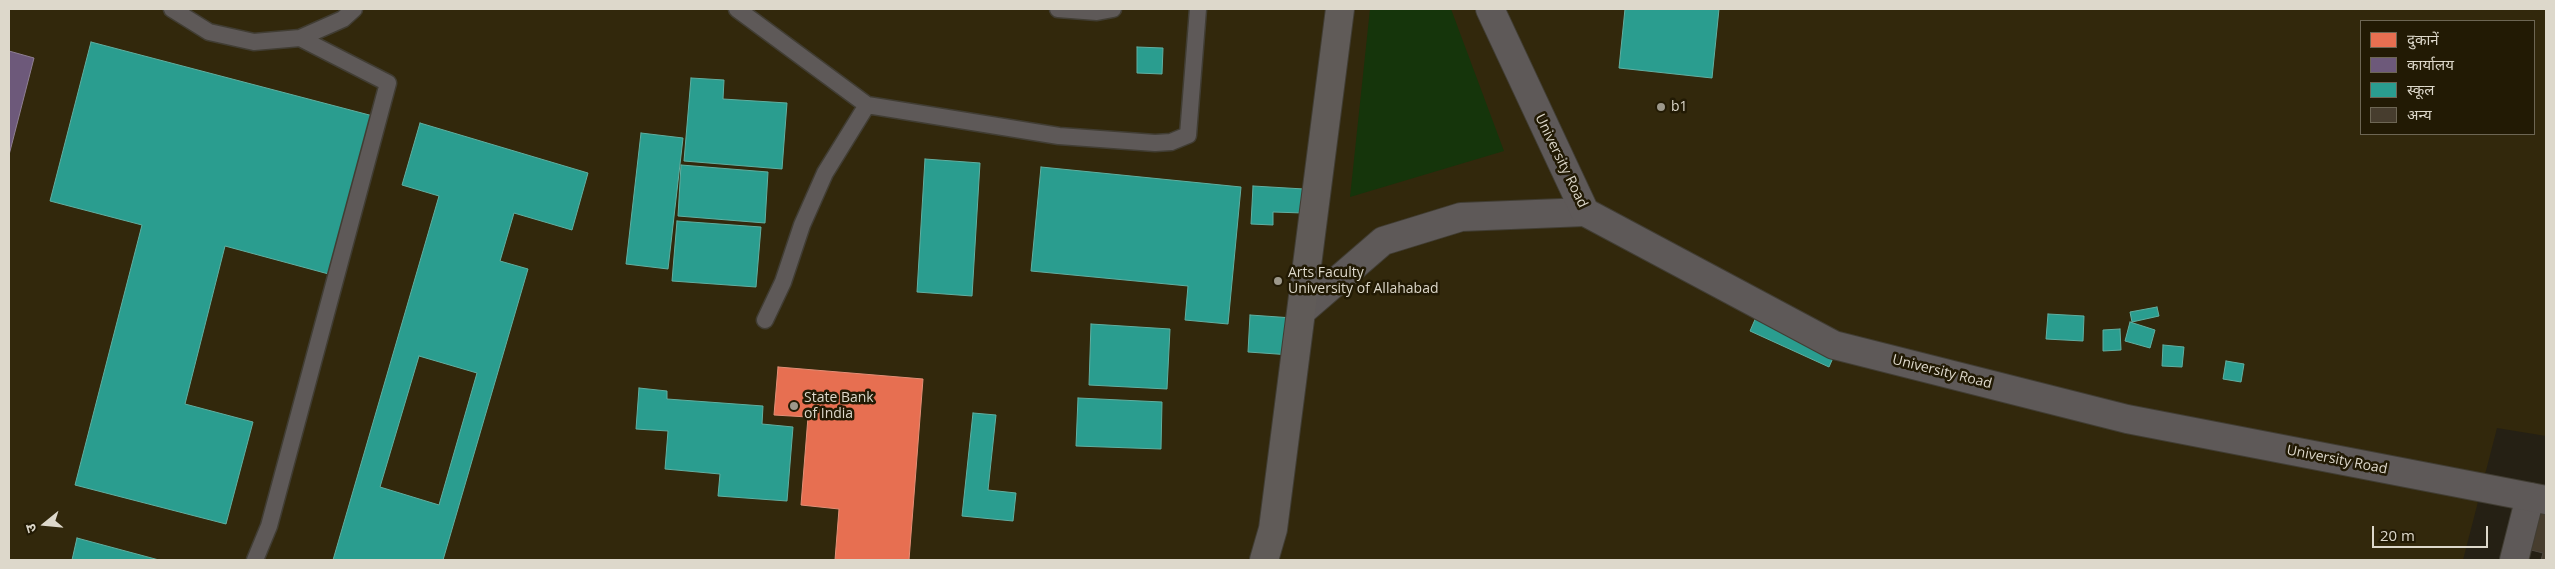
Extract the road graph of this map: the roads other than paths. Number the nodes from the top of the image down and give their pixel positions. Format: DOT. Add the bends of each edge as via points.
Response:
graph roads {
  1 [pos="172,9"];
  2 [pos="354,9"];
  3 [pos="737,9"];
  4 [pos="1058,9"];
  5 [pos="1113,9"];
  6 [pos="1198,9"];
  7 [pos="1340,9"];
  8 [pos="1490,9"];
  9 [pos="300,38"];
  10 [pos="866,105"];
  11 [pos="1585,212"];
  12 [pos="1302,311"];
  13 [pos="765,320"];
  14 [pos="2538,499"];
  15 [pos="255,560"];
  16 [pos="1264,560"];
  17 [pos="2514,560"];
  1 -- 9 [label="lane" via="209,32 254,42"];
  2 -- 9 [label="lane" via="343,18"];
  3 -- 10 [label="lane"];
  4 -- 5 [label="lane" via="1097,12"];
  6 -- 10 [label="lane" via="1188,135 1171,142 1059,136"];
  7 -- 12 [label="main road"];
  8 -- 11 [label="street, University Road"];
  9 -- 15 [label="lane" via="388,83 269,526"];
  10 -- 13 [label="lane" via="824,173 783,282"];
  11 -- 12 [label="street" via="1462,217 1383,242"];
  11 -- 14 [label="street, University Road" via="1834,345 2127,419"];
  12 -- 16 [label="main road" via="1273,528"];
  14 -- 17 [label="street"];
}
